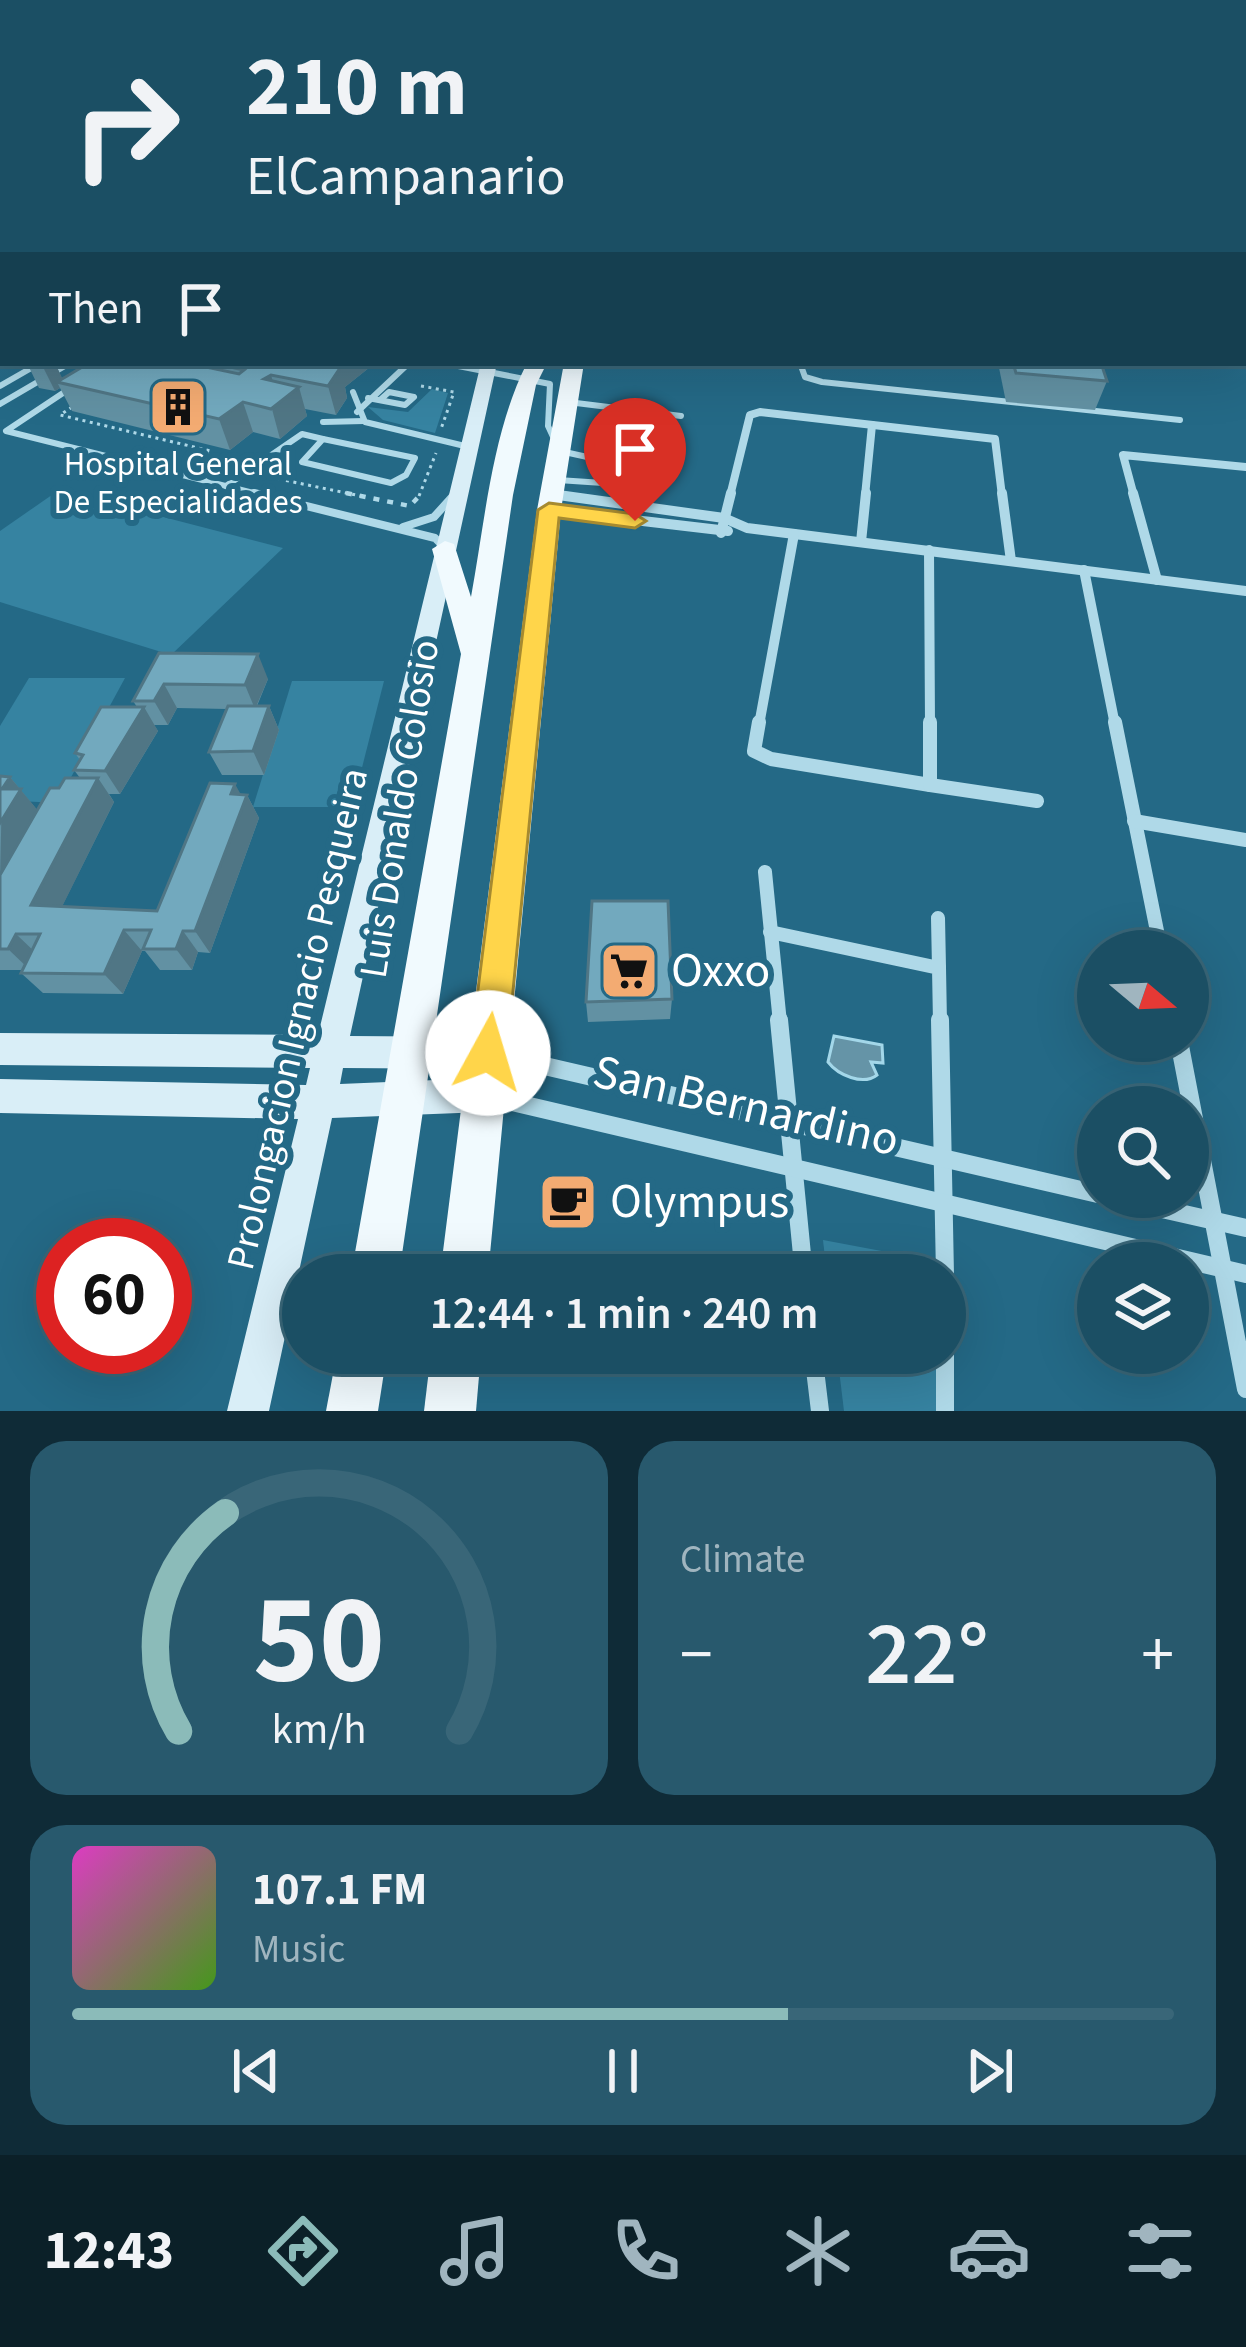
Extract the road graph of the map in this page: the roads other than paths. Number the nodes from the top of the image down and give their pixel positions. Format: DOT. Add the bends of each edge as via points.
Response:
graph roads {
  1 [pos="35,366"];
  2 [pos="65,366"];
  3 [pos="405,366"];
  4 [pos="573,366"];
  5 [pos="801,366"];
  6 [pos="488,367"];
  7 [pos="533,370"];
  8 [pos="89,377"];
  9 [pos="0,386"];
  10 [pos="353,392"];
  11 [pos="368,398"];
  12 [pos="3,400"];
  13 [pos="380,400"];
  14 [pos="564,402"];
  15 [pos="357,412"];
  16 [pos="682,416"];
  17 [pos="1180,420"];
  18 [pos="322,422"];
  19 [pos="365,422"];
  20 [pos="872,425"];
  21 [pos="323,438"];
  22 [pos="469,447"];
  23 [pos="557,448"];
  24 [pos="1246,467"];
  25 [pos="239,486"];
  26 [pos="459,487"];
  27 [pos="551,495"];
  28 [pos="724,518"];
  29 [pos="389,527"];
  30 [pos="747,528"];
  31 [pos="721,532"];
  32 [pos="794,534"];
  33 [pos="860,542"];
  34 [pos="445,549"];
  35 [pos="929,550"];
  36 [pos="1011,561"];
  37 [pos="1084,570"];
  38 [pos="1157,580"];
  39 [pos="1246,592"];
  40 [pos="475,659"];
  41 [pos="930,785"];
  42 [pos="1037,801"];
  43 [pos="1134,821"];
  44 [pos="1246,840"];
  45 [pos="765,872"];
  46 [pos="938,918"];
  47 [pos="1157,930"];
  48 [pos="770,932"];
  49 [pos="939,968"];
  50 [pos="0,1049"];
  51 [pos="413,1050"];
  52 [pos="331,1053"];
  53 [pos="488,1053"];
  54 [pos="1183,1062"];
  55 [pos="484,1095"];
  56 [pos="0,1096"];
  57 [pos="406,1097"];
  58 [pos="320,1102"];
  59 [pos="786,1123"];
  60 [pos="944,1159"];
  61 [pos="791,1164"];
  62 [pos="1077,1190"];
  63 [pos="945,1200"];
  64 [pos="1200,1218"];
  65 [pos="1213,1221"];
  66 [pos="1246,1228"];
  67 [pos="379,1254"];
  68 [pos="466,1254"];
  69 [pos="802,1254"];
  70 [pos="945,1254"];
  71 [pos="1222,1268"];
  72 [pos="1246,1274"];
  73 [pos="358,1374"];
  74 [pos="454,1374"];
  75 [pos="816,1374"];
  76 [pos="945,1374"];
  77 [pos="1246,1389"];
  78 [pos="248,1411"];
  79 [pos="352,1411"];
  80 [pos="450,1411"];
  81 [pos="820,1411"];
  82 [pos="945,1411"];
  1 -- 9 [label="lane"];
  2 -- 12 [label="lane"];
  3 -- 11 [label="lane"];
  4 -- 14 [label="main road"];
  5 -- 17 [label="lane" via="822,382"];
  6 -- 7 [label="lane"];
  6 -- 22 [label="street, Prolongacion Ignacio Pesqueira"];
  7 -- 23 [label="lane" via="554,388 548,426"];
  7 -- 40 [label="main road, Luis Donaldo Colosio" via="501,495"];
  8 -- 25 [label="lane" via="6,431"];
  10 -- 15 [label="lane"];
  11 -- 13 [label="lane"];
  11 -- 15 [label="lane"];
  14 -- 16 [label="lane"];
  14 -- 23 [label="main road"];
  15 -- 19 [label="lane"];
  18 -- 19 [label="lane"];
  19 -- 22 [label="lane"];
  20 -- 28 [label="street" via="752,413"];
  20 -- 33 [label="street"];
  20 -- 36 [label="street" via="997,441"];
  21 -- 21 [label="lane" via="364,447 416,458 391,483 302,462"];
  21 -- 25 [label="lane" via="294,437"];
  22 -- 26 [label="street, Prolongacion Ignacio Pesqueira"];
  23 -- 27 [label="main road"];
  23 -- 27 [label="lane" via="610,462 608,480"];
  24 -- 38 [label="street" via="1123,455"];
  25 -- 29 [label="lane"];
  26 -- 29 [label="lane" via="434,517"];
  26 -- 34 [label="street, Prolongacion Ignacio Pesqueira"];
  27 -- 28 [label="street"];
  27 -- 31 [label="street"];
  27 -- 53 [label="main road"];
  28 -- 30 [label="street"];
  28 -- 31 [label="street"];
  29 -- 34 [label="lane" via="435,538"];
  30 -- 31 [label="street"];
  30 -- 32 [label="street"];
  32 -- 33 [label="street"];
  32 -- 41 [label="street" via="754,751"];
  33 -- 35 [label="street"];
  34 -- 40 [label="main road"];
  34 -- 52 [label="street, Prolongacion Ignacio Pesqueira"];
  35 -- 36 [label="street"];
  35 -- 41 [label="street"];
  36 -- 37 [label="street"];
  37 -- 38 [label="street"];
  37 -- 43 [label="street"];
  38 -- 39 [label="street"];
  40 -- 51 [label="main road, Luis Donaldo Colosio"];
  41 -- 42 [label="street"];
  43 -- 44 [label="street"];
  43 -- 47 [label="street"];
  45 -- 48 [label="street"];
  46 -- 49 [label="street"];
  48 -- 49 [label="street"];
  48 -- 59 [label="street"];
  49 -- 60 [label="street"];
  50 -- 52 [label="street, San Bernardino"];
  51 -- 52 [label="street, San Bernardino"];
  51 -- 53 [label="street, San Bernardino"];
  51 -- 57 [label="main road, Luis Donaldo Colosio"];
  52 -- 58 [label="street, Prolongacion Ignacio Pesqueira"];
  53 -- 55 [label="main road"];
  53 -- 59 [label="street, San Bernardino"];
  54 -- 65 [label="street"];
  55 -- 57 [label="street, San Bernardino"];
  55 -- 61 [label="street, San Bernardino"];
  55 -- 68 [label="main road"];
  56 -- 58 [label="street, San Bernardino"];
  57 -- 58 [label="street, San Bernardino"];
  57 -- 67 [label="main road, Luis Donaldo Colosio"];
  58 -- 78 [label="street, Prolongacion Ignacio Pesqueira"];
  59 -- 60 [label="street, San Bernardino"];
  59 -- 61 [label="street"];
  60 -- 62 [label="street, San Bernardino"];
  60 -- 63 [label="street"];
  61 -- 63 [label="street, San Bernardino"];
  61 -- 69 [label="street"];
  63 -- 70 [label="street"];
  63 -- 71 [label="street, San Bernardino"];
  64 -- 65 [label="street"];
  65 -- 66 [label="street"];
  65 -- 71 [label="street"];
  71 -- 72 [label="street, San Bernardino"];
  71 -- 77 [label="street"];
  73 -- 79 [label="main road"];
  74 -- 80 [label="main road"];
  75 -- 81 [label="street"];
  76 -- 82 [label="street"];
}
